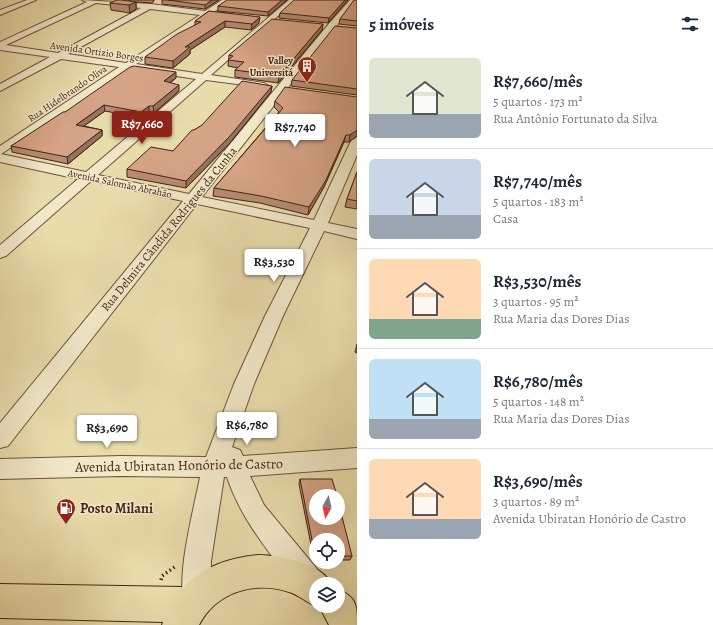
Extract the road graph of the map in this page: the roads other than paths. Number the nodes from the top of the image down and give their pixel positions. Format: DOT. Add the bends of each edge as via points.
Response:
graph roads {
  1 [pos="33,0"];
  2 [pos="85,0"];
  3 [pos="97,0"];
  4 [pos="163,0"];
  5 [pos="228,0"];
  6 [pos="292,0"];
  7 [pos="354,0"];
  8 [pos="150,7"];
  9 [pos="0,13"];
  10 [pos="207,13"];
  11 [pos="238,17"];
  12 [pos="264,20"];
  13 [pos="284,22"];
  14 [pos="0,46"];
  15 [pos="59,56"];
  16 [pos="127,66"];
  17 [pos="204,77"];
  18 [pos="0,88"];
  19 [pos="286,90"];
  20 [pos="357,140"];
  21 [pos="0,151"];
  22 [pos="0,158"];
  23 [pos="89,176"];
  24 [pos="194,198"];
  25 [pos="319,226"];
  26 [pos="357,234"];
  27 [pos="0,253"];
  28 [pos="0,439"];
  29 [pos="357,458"];
  30 [pos="225,467"];
  31 [pos="0,469"];
  32 [pos="312,577"];
  33 [pos="309,586"];
  34 [pos="0,601"];
  35 [pos="189,610"];
  1 -- 9 [label="street"];
  2 -- 3 [label="street"];
  3 -- 8 [label="street"];
  3 -- 14 [label="street"];
  4 -- 8 [label="street"];
  5 -- 10 [label="street, Rua Hidelbrando Oliva"];
  6 -- 12 [label="street"];
  7 -- 19 [label="street, Rua Delmira Cândida Rodrigues da Cunha"];
  8 -- 10 [label="street"];
  8 -- 15 [label="street"];
  10 -- 11 [label="street"];
  10 -- 16 [label="street, Rua Hidelbrando Oliva"];
  12 -- 13 [label="street"];
  12 -- 17 [label="street"];
  14 -- 15 [label="street, Avenida Ortízio Borges"];
  15 -- 16 [label="street, Avenida Ortízio Borges"];
  15 -- 18 [label="street"];
  16 -- 17 [label="street, Avenida Ortízio Borges"];
  16 -- 21 [label="street, Rua Hidelbrando Oliva"];
  17 -- 19 [label="street, Avenida Ortízio Borges"];
  17 -- 23 [label="street"];
  19 -- 24 [label="street, Rua Delmira Cândida Rodrigues da Cunha"];
  20 -- 25 [label="street"];
  22 -- 23 [label="street, Avenida Salomão Abrahão"];
  23 -- 24 [label="street, Avenida Salomão Abrahão"];
  23 -- 27 [label="street"];
  24 -- 25 [label="street, Avenida Salomão Abrahão"];
  24 -- 28 [label="street, Rua Delmira Cândida Rodrigues da Cunha"];
  25 -- 26 [label="street, Avenida Salomão Abrahão"];
  25 -- 30 [label="street" via="274,316 244,384 225,439"];
  29 -- 30 [label="street, Avenida Ubiratan Honório de Castro"];
  30 -- 31 [label="street, Avenida Ubiratan Honório de Castro"];
  30 -- 32 [label="street" via="244,492 255,513"];
  30 -- 35 [label="street" via="198,561"];
  33 -- 35 [label="main road" via="295,577 268,571 242,572 218,581"];
  34 -- 35 [label="main road"];
}
